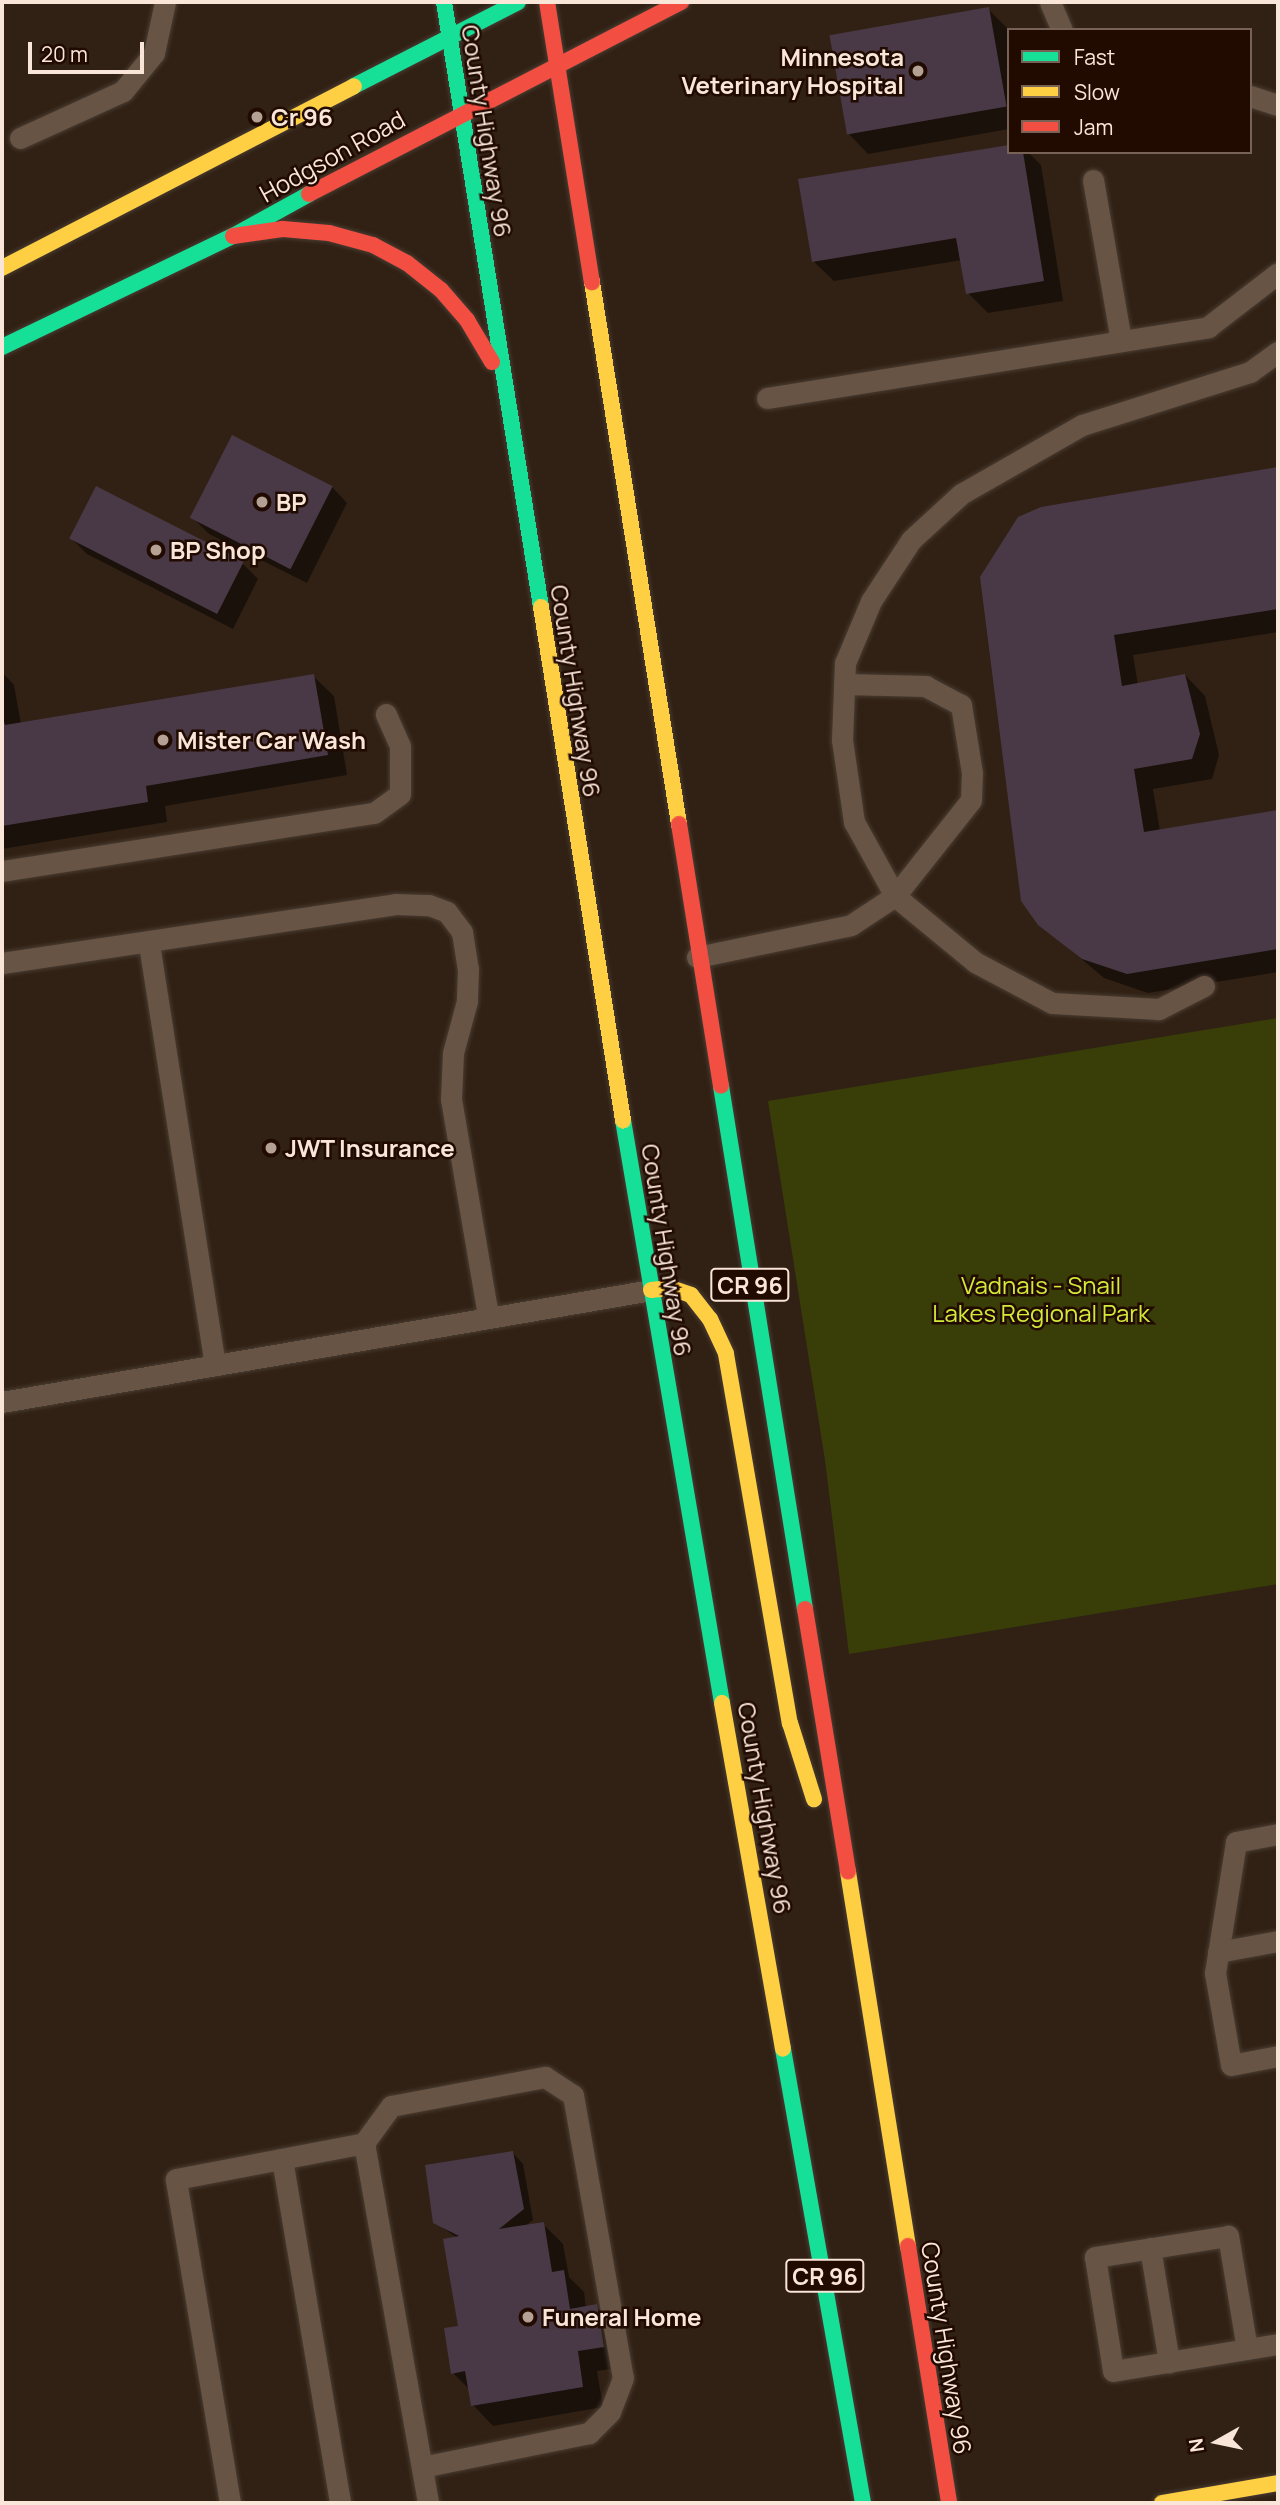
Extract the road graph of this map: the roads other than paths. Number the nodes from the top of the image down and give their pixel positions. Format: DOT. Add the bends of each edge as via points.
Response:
graph roads {
  1 [pos="165,2"];
  2 [pos="444,2"];
  3 [pos="518,2"];
  4 [pos="547,2"];
  5 [pos="681,2"];
  6 [pos="1050,2"];
  7 [pos="1061,28"];
  8 [pos="450,38"];
  9 [pos="558,66"];
  10 [pos="1252,97"];
  11 [pos="1278,105"];
  12 [pos="462,112"];
  13 [pos="20,138"];
  14 [pos="1093,180"];
  15 [pos="233,236"];
  16 [pos="2,268"];
  17 [pos="1278,273"];
  18 [pos="1121,341"];
  19 [pos="2,347"];
  20 [pos="1278,352"];
  21 [pos="503,384"];
  22 [pos="767,398"];
  23 [pos="844,684"];
  24 [pos="386,714"];
  25 [pos="2,871"];
  26 [pos="895,896"];
  27 [pos="149,944"];
  28 [pos="697,957"];
  29 [pos="2,963"];
  30 [pos="1204,986"];
  31 [pos="651,1290"];
  32 [pos="488,1316"];
  33 [pos="215,1365"];
  34 [pos="2,1402"];
  35 [pos="1278,1833"];
  36 [pos="856,1931"];
  37 [pos="1278,1941"];
  38 [pos="1218,1952"];
  39 [pos="1278,2056"];
  40 [pos="365,2143"];
  41 [pos="282,2159"];
  42 [pos="1150,2248"];
  43 [pos="1278,2344"];
  44 [pos="1247,2349"];
  45 [pos="1170,2362"];
  46 [pos="422,2467"];
  47 [pos="1278,2483"];
  48 [pos="230,2503"];
  49 [pos="340,2503"];
  50 [pos="428,2503"];
  51 [pos="863,2503"];
  52 [pos="949,2503"];
  53 [pos="1162,2503"];
  1 -- 13 [label="lane" via="154,53 124,91"];
  2 -- 8 [label="main road, County Highway 96 / CR 96"];
  3 -- 8 [label="main road, Hodgson Road"];
  4 -- 9 [label="main road, County Highway 96 / CR 96"];
  5 -- 9 [label="main road, Hodgson Road"];
  6 -- 7 [label="lane"];
  8 -- 12 [label="main road, County Highway 96 / CR 96"];
  8 -- 16 [label="main road, Hodgson Road"];
  9 -- 12 [label="main road, Hodgson Road"];
  9 -- 28 [label="main road, County Highway 96 / CR 96"];
  10 -- 11 [label="lane"];
  12 -- 15 [label="main road, Hodgson Road"];
  12 -- 21 [label="main road, County Highway 96 / CR 96"];
  14 -- 18 [label="lane"];
  15 -- 19 [label="main road, Hodgson Road"];
  15 -- 21 [label="main road" via="283,229 329,233 373,245 407,263 441,290 467,320"];
  17 -- 18 [label="lane" via="1208,327"];
  18 -- 22 [label="lane"];
  20 -- 23 [label="lane" via="1250,372 1083,425 961,494 911,540 871,601 845,663"];
  21 -- 31 [label="main road, County Highway 96 / CR 96"];
  23 -- 26 [label="lane" via="842,740 855,822"];
  23 -- 26 [label="lane" via="926,686 961,705 972,773 971,800"];
  24 -- 25 [label="lane" via="400,746 400,794 374,813"];
  26 -- 28 [label="lane" via="851,925"];
  26 -- 30 [label="lane" via="975,962 1052,1003 1160,1009"];
  27 -- 29 [label="lane"];
  27 -- 32 [label="lane" via="396,904 429,905 447,912 462,932 468,969 467,1001 453,1053 451,1099"];
  27 -- 33 [label="lane"];
  28 -- 36 [label="main road, County Highway 96 / CR 96"];
  31 -- 32 [label="lane"];
  31 -- 36 [label="main road" via="671,1288 691,1295 710,1319 726,1354 790,1723"];
  31 -- 51 [label="main road, County Highway 96 / CR 96"];
  32 -- 33 [label="lane"];
  33 -- 34 [label="lane"];
  35 -- 38 [label="lane" via="1236,1842"];
  36 -- 52 [label="main road, County Highway 96 / CR 96"];
  37 -- 38 [label="lane"];
  38 -- 39 [label="lane" via="1215,1973 1231,2065"];
  40 -- 41 [label="lane"];
  40 -- 46 [label="lane"];
  40 -- 46 [label="lane" via="391,2106 545,2077 573,2095 623,2378 614,2400 589,2433"];
  41 -- 48 [label="lane" via="176,2179"];
  41 -- 49 [label="lane"];
  42 -- 44 [label="lane" via="1228,2236"];
  42 -- 45 [label="lane"];
  42 -- 45 [label="lane" via="1095,2257 1113,2371"];
  43 -- 44 [label="lane"];
  44 -- 45 [label="lane"];
  46 -- 50 [label="lane"];
  47 -- 53 [label="main road"];
}
